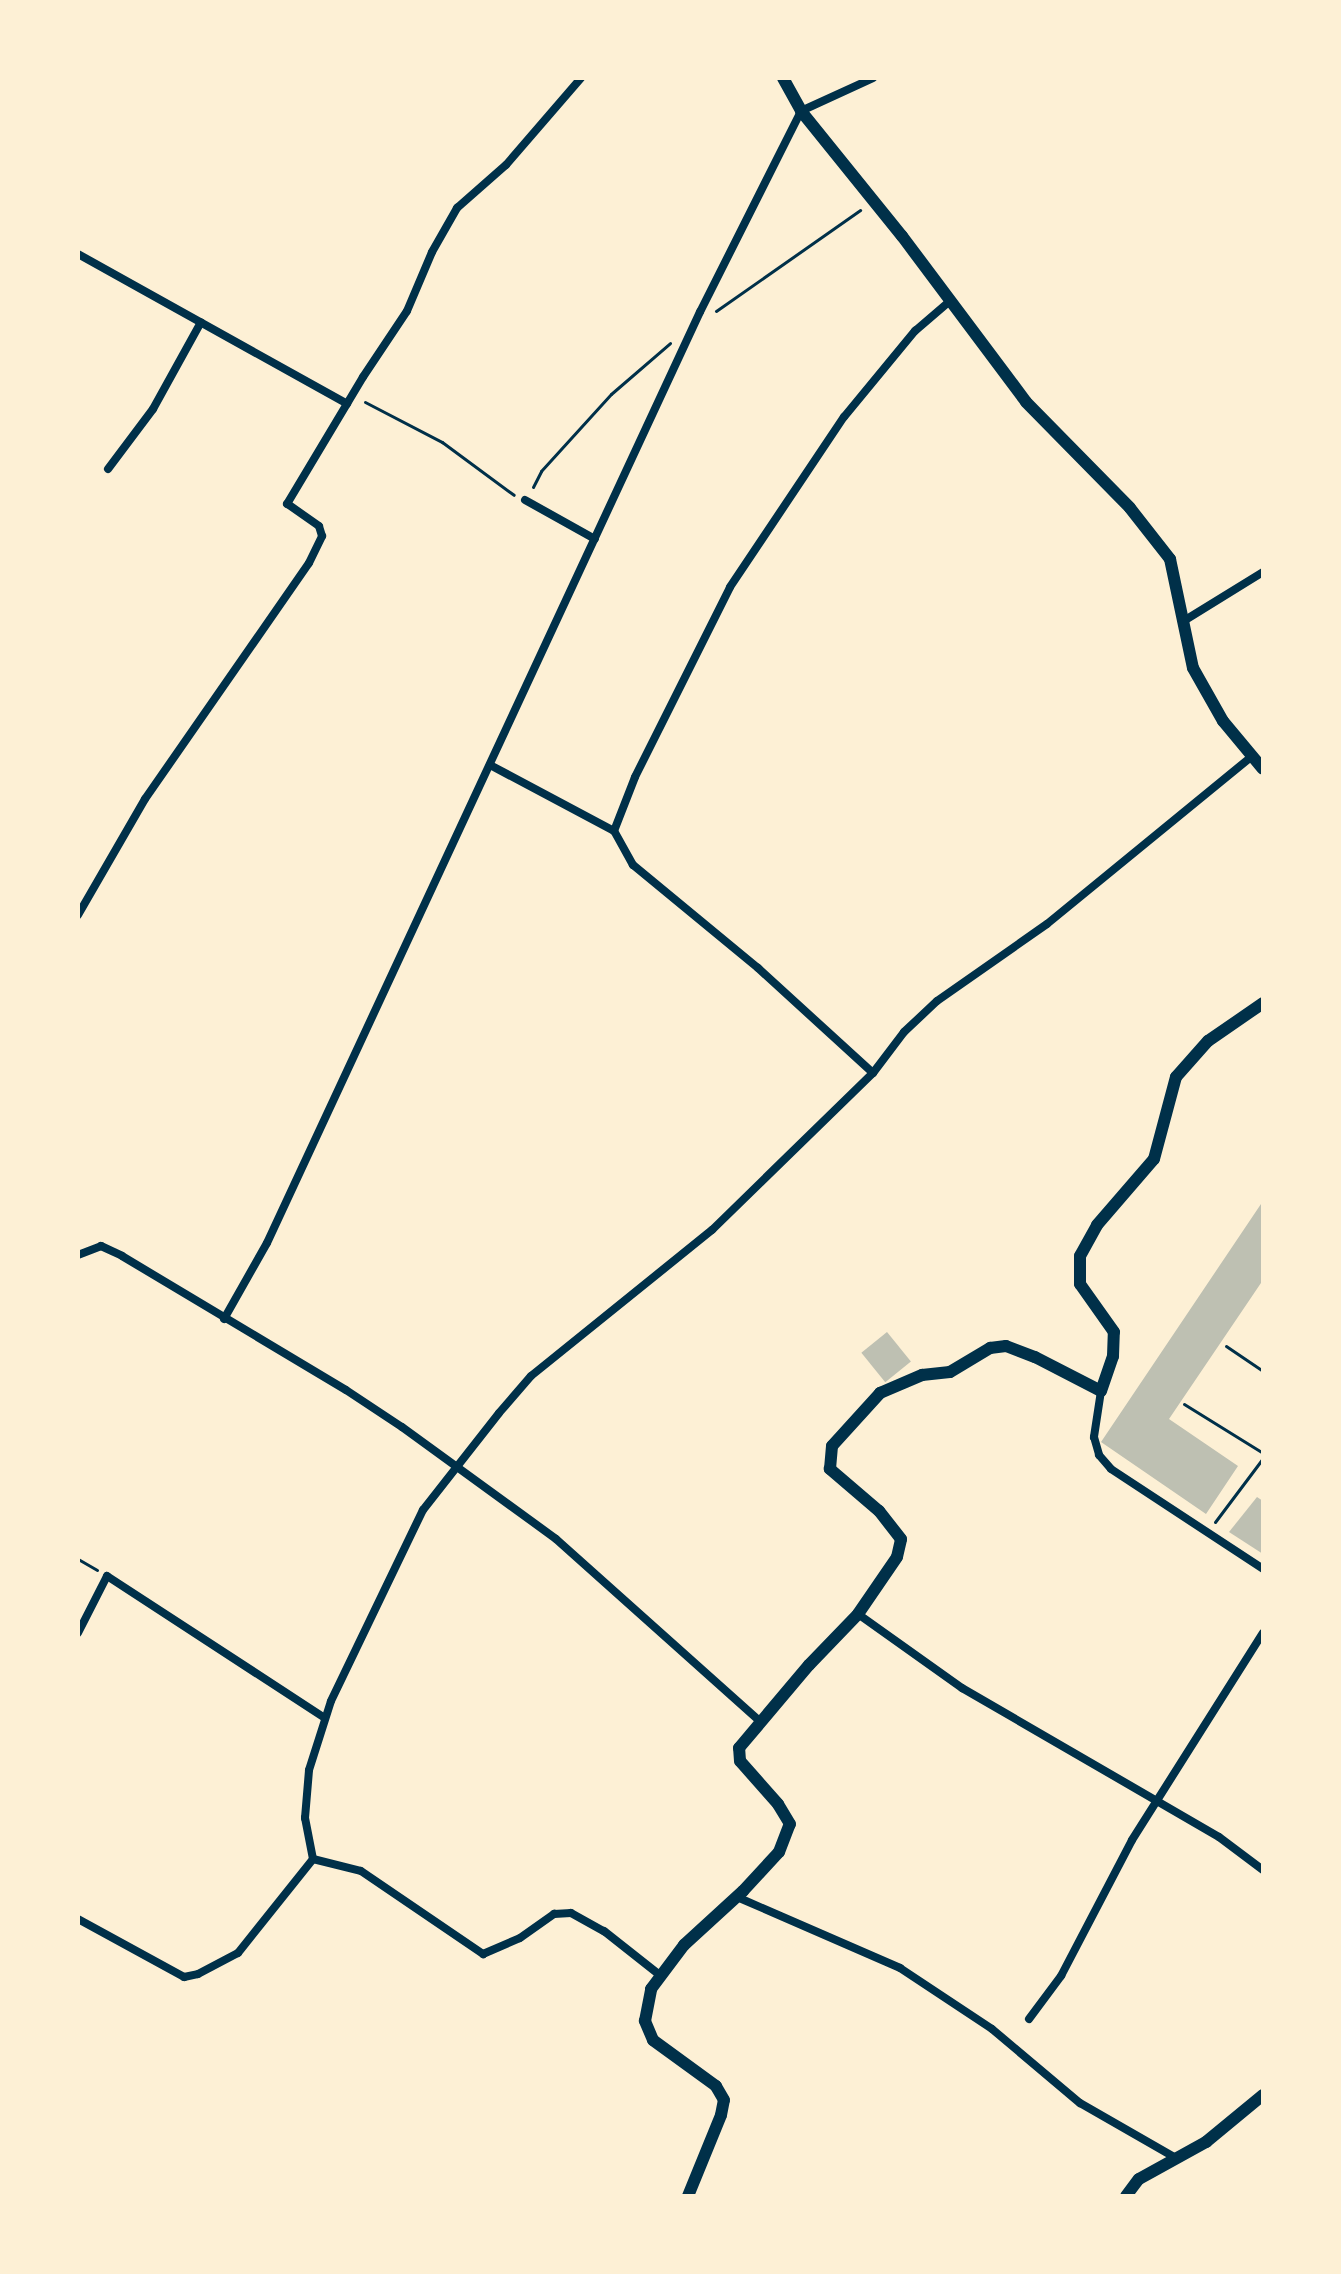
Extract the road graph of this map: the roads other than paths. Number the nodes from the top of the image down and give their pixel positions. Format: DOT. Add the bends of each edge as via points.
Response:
graph roads {
  1 [pos="581,78"];
  2 [pos="783,78"];
  3 [pos="873,78"];
  4 [pos="801,111"];
  5 [pos="78,254"];
  6 [pos="950,301"];
  7 [pos="201,322"];
  8 [pos="347,404"];
  9 [pos="108,469"];
  10 [pos="525,500"];
  11 [pos="595,539"];
  12 [pos="1263,572"];
  13 [pos="1181,623"];
  14 [pos="1251,757"];
  15 [pos="490,765"];
  16 [pos="1263,769"];
  17 [pos="614,831"];
  18 [pos="78,915"];
  19 [pos="1263,1003"];
  20 [pos="873,1073"];
  21 [pos="78,1255"];
  22 [pos="224,1319"];
  23 [pos="1101,1391"];
  24 [pos="456,1467"];
  25 [pos="1263,1569"];
  26 [pos="858,1614"];
  27 [pos="78,1633"];
  28 [pos="1263,1633"];
  29 [pos="325,1718"];
  30 [pos="761,1722"];
  31 [pos="1157,1802"];
  32 [pos="313,1859"];
  33 [pos="1263,1870"];
  34 [pos="737,1897"];
  35 [pos="78,1919"];
  36 [pos="661,1976"];
  37 [pos="1029,2019"];
  38 [pos="1263,2095"];
  39 [pos="1176,2158"];
  40 [pos="688,2196"];
  41 [pos="1126,2196"];
  1 -- 8 [label="street" via="506,165 457,208 407,311"];
  2 -- 4 [label="street"];
  3 -- 4 [label="street"];
  4 -- 6 [label="street"];
  4 -- 11 [label="street"];
  5 -- 7 [label="street"];
  6 -- 13 [label="street" via="1026,402 1130,508 1170,559"];
  6 -- 17 [label="street" via="915,331 844,417 730,587 635,777"];
  7 -- 8 [label="street"];
  7 -- 9 [label="street" via="153,409"];
  8 -- 18 [label="street" via="287,504 319,526 322,536 309,563 145,799"];
  10 -- 11 [label="street"];
  11 -- 15 [label="street"];
  12 -- 13 [label="street"];
  13 -- 14 [label="street" via="1193,668"];
  14 -- 16 [label="street"];
  14 -- 20 [label="street" via="1047,924 937,1001 904,1032"];
  15 -- 17 [label="street"];
  15 -- 22 [label="street" via="267,1243"];
  17 -- 20 [label="street" via="633,865 758,968"];
  19 -- 23 [label="street" via="1208,1041 1176,1077 1154,1159 1097,1225 1080,1256 1080,1284 1114,1332 1113,1356"];
  20 -- 24 [label="street" via="712,1230 531,1376"];
  21 -- 22 [label="street" via="101,1246"];
  22 -- 24 [label="street" via="346,1390"];
  23 -- 25 [label="street" via="1094,1437 1099,1455 1111,1469"];
  23 -- 26 [label="street" via="1069,1371 1006,1346 990,1348 950,1372 922,1375 880,1393 832,1446 828,1458 830,1469 879,1511 901,1539 897,1557"];
  24 -- 29 [label="street" via="423,1510"];
  24 -- 30 [label="street" via="556,1539"];
  26 -- 30 [label="street"];
  26 -- 31 [label="street" via="962,1688"];
  27 -- 29 [label="street" via="107,1576"];
  28 -- 31 [label="street"];
  29 -- 32 [label="street" via="309,1770 305,1818"];
  30 -- 34 [label="street" via="739,1748 740,1761 790,1824 779,1852"];
  31 -- 33 [label="street" via="1219,1837"];
  31 -- 37 [label="street" via="1061,1976"];
  32 -- 35 [label="street" via="238,1953 198,1974 184,1977"];
  32 -- 36 [label="street" via="361,1871 483,1954 520,1938 554,1914 571,1913 604,1931"];
  34 -- 36 [label="street" via="684,1945"];
  34 -- 39 [label="street" via="900,1968 992,2029 1080,2103"];
  36 -- 40 [label="street" via="651,1989 645,2021 653,2040 716,2086 724,2100"];
  38 -- 39 [label="street" via="1206,2142"];
  39 -- 41 [label="street" via="1139,2179"];
}
